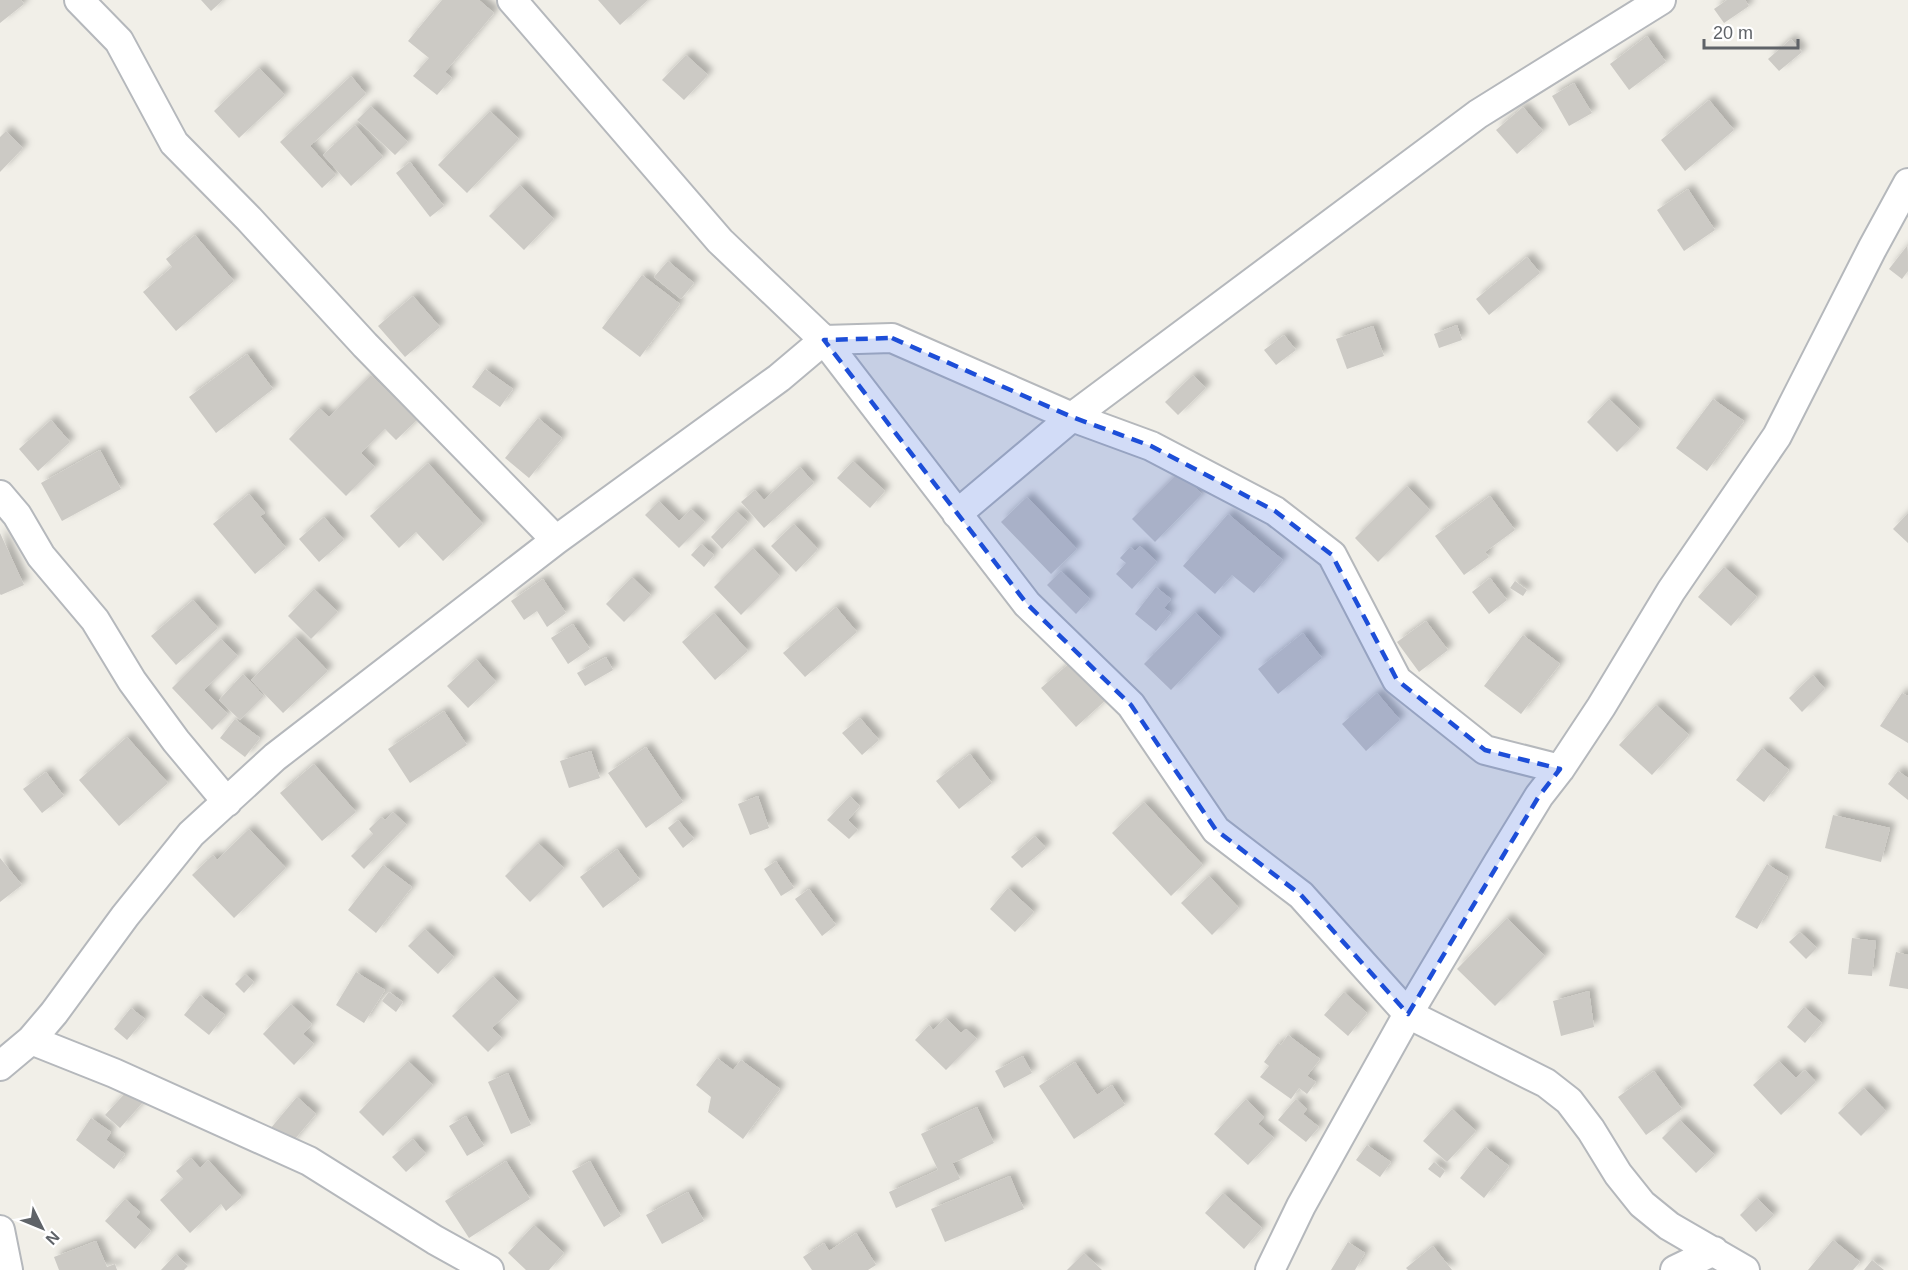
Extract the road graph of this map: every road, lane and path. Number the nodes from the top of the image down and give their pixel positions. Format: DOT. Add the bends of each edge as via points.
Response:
graph roads {
  1 [pos="79,0"];
  2 [pos="513,0"];
  3 [pos="1661,0"];
  4 [pos="1908,183"];
  5 [pos="824,340"];
  6 [pos="1072,417"];
  7 [pos="0,495"];
  8 [pos="957,514"];
  9 [pos="556,540"];
  10 [pos="1560,769"];
  11 [pos="227,802"];
  12 [pos="1408,1014"];
  13 [pos="32,1040"];
  14 [pos="0,1066"];
  15 [pos="0,1230"];
  16 [pos="1714,1251"];
  17 [pos="8,1270"];
  18 [pos="489,1270"];
  19 [pos="1270,1270"];
  20 [pos="1675,1270"];
  21 [pos="1745,1270"];
  1 -- 9 [label="street" via="119,41 174,143"];
  2 -- 5 [label="street" via="720,241"];
  3 -- 6 [label="street" via="1478,114"];
  4 -- 10 [label="street" via="1777,436 1671,591"];
  5 -- 6 [label="street" via="892,338"];
  5 -- 8 [label="street"];
  5 -- 9 [label="street" via="779,378"];
  6 -- 8 [label="street"];
  6 -- 10 [label="street" via="1150,446 1275,511 1332,555 1397,680 1485,750"];
  7 -- 11 [label="street" via="41,556 95,620 132,681 176,741"];
  8 -- 12 [label="street" via="1027,604 1131,705 1215,830 1300,895"];
  9 -- 11 [label="street" via="275,757"];
  10 -- 12 [label="street" via="1539,796"];
  11 -- 13 [label="street" via="191,834"];
  12 -- 16 [label="street" via="1546,1083 1569,1101 1642,1204 1670,1226"];
  12 -- 19 [label="street" via="1301,1206"];
  13 -- 14 [label="street"];
  13 -- 18 [label="street" via="309,1161"];
  15 -- 17 [label="street"];
  16 -- 20 [label="street"];
  16 -- 21 [label="street"];
}
